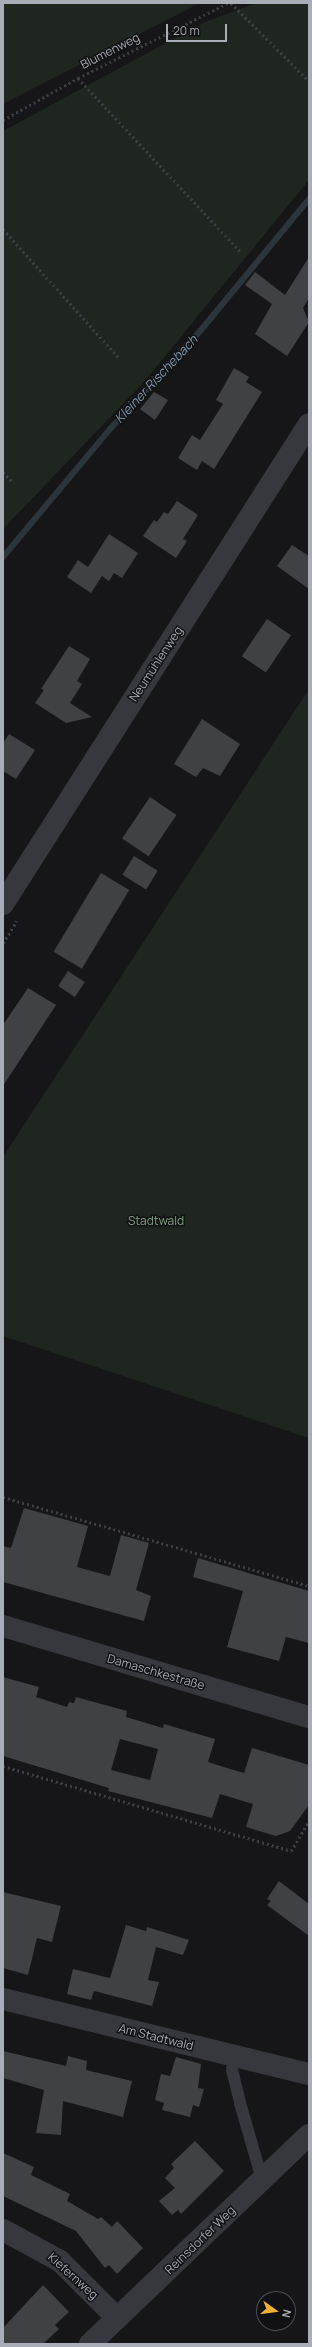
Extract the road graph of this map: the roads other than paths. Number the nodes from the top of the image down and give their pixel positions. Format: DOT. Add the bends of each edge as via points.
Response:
graph roads {
  1 [pos="309,424"];
  2 [pos="3,904"];
  3 [pos="3,1626"];
  4 [pos="309,1717"];
  5 [pos="3,1999"];
  6 [pos="234,2056"];
  7 [pos="309,2074"];
  8 [pos="309,2135"];
  9 [pos="266,2178"];
  10 [pos="3,2230"];
  11 [pos="117,2318"];
  12 [pos="90,2344"];
  1 -- 2 [label="street, Neumühlenweg"];
  3 -- 4 [label="street, Damaschkestraße"];
  5 -- 6 [label="street, Am Stadtwald"];
  6 -- 7 [label="street, Am Stadtwald"];
  6 -- 9 [label="lane" via="232,2070 260,2169"];
  8 -- 9 [label="street, Reinsdorfer Weg"];
  9 -- 11 [label="street, Reinsdorfer Weg"];
  10 -- 11 [label="street, Kiefernweg" via="60,2261"];
  11 -- 12 [label="street, Reinsdorfer Weg"];
}
